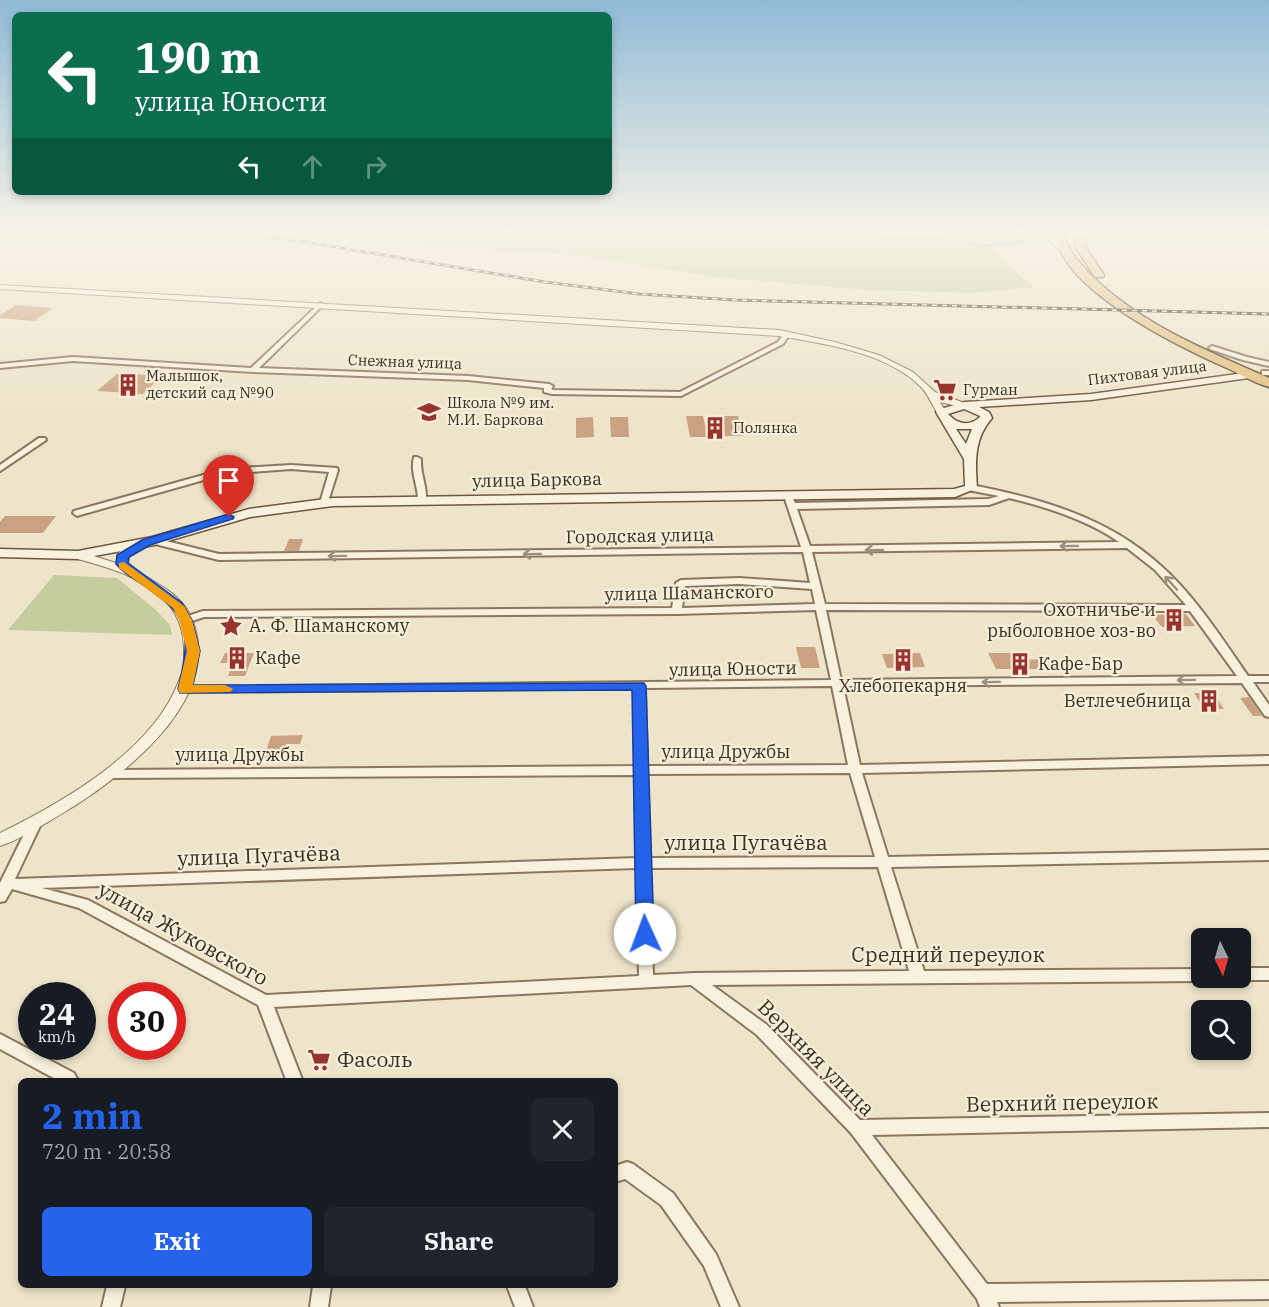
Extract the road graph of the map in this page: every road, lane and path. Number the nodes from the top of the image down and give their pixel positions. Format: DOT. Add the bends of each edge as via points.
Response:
graph roads {
  1 [pos="84,292"];
  2 [pos="1103,292"];
  3 [pos="1119,292"];
  4 [pos="320,306"];
  5 [pos="786,335"];
  6 [pos="1207,350"];
  7 [pos="0,366"];
  8 [pos="253,370"];
  9 [pos="1266,375"];
  10 [pos="1208,382"];
  11 [pos="930,394"];
  12 [pos="1028,401"];
  13 [pos="965,405"];
  14 [pos="943,416"];
  15 [pos="983,421"];
  16 [pos="42,440"];
  17 [pos="969,458"];
  18 [pos="417,459"];
  19 [pos="0,469"];
  20 [pos="971,488"];
  21 [pos="1011,495"];
  22 [pos="422,500"];
  23 [pos="790,501"];
  24 [pos="324,503"];
  25 [pos="77,513"];
  26 [pos="150,542"];
  27 [pos="1128,545"];
  28 [pos="807,551"];
  29 [pos="0,554"];
  30 [pos="78,555"];
  31 [pos="131,573"];
  32 [pos="816,586"];
  33 [pos="821,606"];
  34 [pos="1194,608"];
  35 [pos="677,611"];
  36 [pos="186,620"];
  37 [pos="1244,679"];
  38 [pos="1269,679"];
  39 [pos="837,684"];
  40 [pos="639,686"];
  41 [pos="185,689"];
  42 [pos="1269,713"];
  43 [pos="1269,760"];
  44 [pos="855,769"];
  45 [pos="642,771"];
  46 [pos="110,774"];
  47 [pos="35,824"];
  48 [pos="0,840"];
  49 [pos="1269,855"];
  50 [pos="885,862"];
  51 [pos="643,863"];
  52 [pos="3,884"];
  53 [pos="0,897"];
  54 [pos="1251,974"];
  55 [pos="1269,974"];
  56 [pos="1191,975"];
  57 [pos="918,976"];
  58 [pos="694,979"];
  59 [pos="646,982"];
  60 [pos="264,1001"];
  61 [pos="0,1041"];
  62 [pos="69,1078"];
  63 [pos="294,1078"];
  64 [pos="1269,1120"];
  65 [pos="856,1128"];
  66 [pos="621,1172"];
  67 [pos="116,1288"];
  68 [pos="322,1288"];
  69 [pos="517,1288"];
  70 [pos="1269,1290"];
  71 [pos="987,1300"];
  72 [pos="111,1307"];
  73 [pos="319,1307"];
  74 [pos="524,1307"];
  75 [pos="730,1307"];
  1 -- 4 [label="street, Пихтовая улица"];
  2 -- 6 [label="highway" via="1160,332"];
  3 -- 6 [label="highway"];
  4 -- 5 [label="street, Пихтовая улица"];
  4 -- 8 [label="street"];
  5 -- 8 [label="street, Снежная улица" via="781,343 681,394 552,393 549,386 468,378"];
  5 -- 11 [label="street, Пихтовая улица" via="881,360 919,380"];
  6 -- 9 [label="highway"];
  6 -- 9 [label="street" via="1245,359"];
  6 -- 10 [label="main road" via="1221,368 1218,376"];
  7 -- 8 [label="street, Снежная улица" via="73,359"];
  9 -- 10 [label="main road, Пихтовая улица"];
  9 -- 10 [label="main road"];
  10 -- 12 [label="main road, Пихтовая улица"];
  11 -- 13 [label="street, Пихтовая улица"];
  11 -- 14 [label="street, Пихтовая улица"];
  12 -- 13 [label="main road, Пихтовая улица"];
  12 -- 15 [label="main road, Пихтовая улица" via="997,410"];
  13 -- 14 [label="main road"];
  13 -- 15 [label="main road" via="981,410 985,414"];
  14 -- 15 [label="main road" via="962,426"];
  14 -- 17 [label="main road"];
  15 -- 17 [label="main road" via="973,437"];
  16 -- 19 [label="street"];
  17 -- 20 [label="main road"];
  18 -- 22 [label="street" via="415,473 423,488"];
  20 -- 21 [label="street"];
  20 -- 23 [label="main road, улица Баркова" via="941,495"];
  21 -- 23 [label="street" via="990,502"];
  21 -- 27 [label="street" via="1076,517"];
  22 -- 23 [label="main road, улица Баркова"];
  22 -- 24 [label="main road, улица Баркова"];
  23 -- 28 [label="street"];
  24 -- 25 [label="street" via="334,470 255,468 225,472"];
  24 -- 26 [label="main road, улица Баркова" via="229,517"];
  28 -- 26 [label="street, Городская улица, one-way" via="219,557"];
  26 -- 30 [label="main road, улица Баркова"];
  26 -- 31 [label="street" via="123,555 122,564"];
  27 -- 28 [label="street, Городская улица, one-way"];
  34 -- 27 [label="street, one-way" via="1156,567"];
  28 -- 32 [label="street"];
  29 -- 30 [label="main road, улица Баркова"];
  30 -- 31 [label="street"];
  31 -- 36 [label="street" via="178,606"];
  32 -- 33 [label="street"];
  32 -- 35 [label="street" via="739,581 681,583"];
  33 -- 34 [label="street, улица Шаманского"];
  33 -- 35 [label="street, улица Шаманского"];
  33 -- 39 [label="street"];
  34 -- 37 [label="street"];
  35 -- 36 [label="street, улица Шаманского" via="204,614"];
  36 -- 41 [label="street" via="194,651"];
  37 -- 38 [label="street, улица Юности"];
  37 -- 39 [label="street, улица Юности, one-way"];
  37 -- 42 [label="street"];
  39 -- 40 [label="street, улица Юности"];
  39 -- 44 [label="street"];
  40 -- 41 [label="street, улица Юности"];
  40 -- 45 [label="street"];
  41 -- 46 [label="street" via="145,741"];
  43 -- 44 [label="street, улица Дружбы"];
  44 -- 45 [label="street, улица Дружбы"];
  44 -- 50 [label="street"];
  45 -- 46 [label="street, улица Дружбы"];
  45 -- 51 [label="street"];
  46 -- 47 [label="street"];
  47 -- 48 [label="street"];
  47 -- 52 [label="street"];
  49 -- 50 [label="street, улица Пугачёва"];
  50 -- 51 [label="street, улица Пугачёва"];
  50 -- 57 [label="street"];
  51 -- 52 [label="street, улица Пугачёва"];
  51 -- 59 [label="street"];
  52 -- 53 [label="street"];
  52 -- 60 [label="street, улица Жуковского" via="83,904"];
  54 -- 55 [label="street"];
  56 -- 57 [label="street, Средний переулок"];
  57 -- 58 [label="street, Средний переулок"];
  58 -- 59 [label="street"];
  58 -- 65 [label="street, Верхняя улица" via="762,1030"];
  59 -- 60 [label="street"];
  60 -- 63 [label="street, улица Жуковского"];
  61 -- 62 [label="street"];
  64 -- 65 [label="street, Верхний переулок"];
  65 -- 71 [label="street, Верхняя улица"];
  66 -- 75 [label="street" via="667,1199 710,1260"];
  67 -- 72 [label="street"];
  68 -- 73 [label="street"];
  69 -- 74 [label="street"];
  70 -- 71 [label="street, Верхняя улица"];
}
